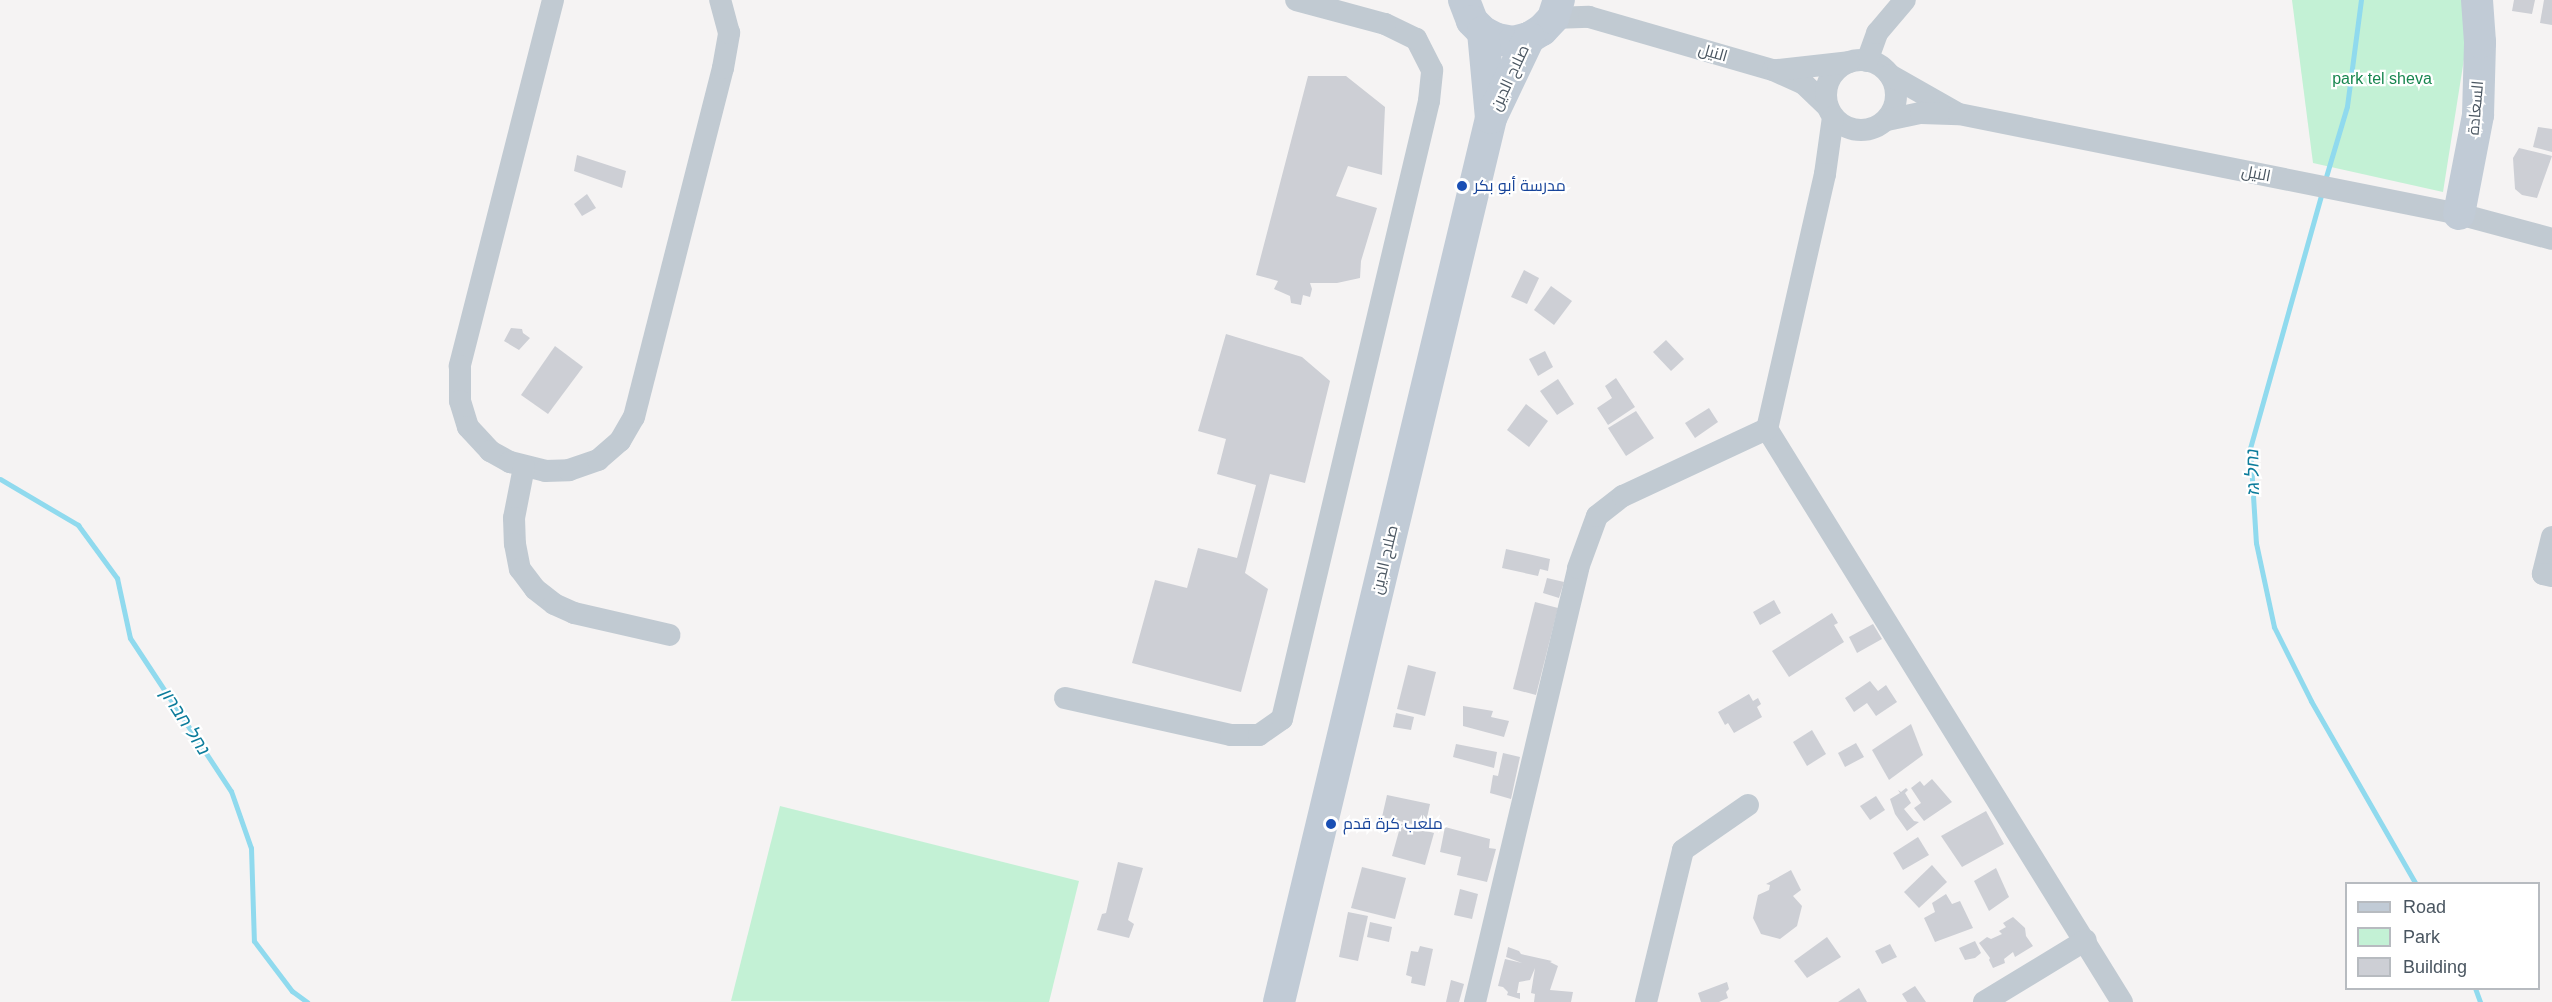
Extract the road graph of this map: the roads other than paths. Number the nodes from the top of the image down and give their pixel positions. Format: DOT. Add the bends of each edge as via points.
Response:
graph roads {
  1 [pos="553,0"];
  2 [pos="720,0"];
  3 [pos="1296,0"];
  4 [pos="1464,0"];
  5 [pos="1905,0"];
  6 [pos="2477,0"];
  7 [pos="1561,6"];
  8 [pos="1483,32"];
  9 [pos="1528,38"];
  10 [pos="1858,61"];
  11 [pos="1773,70"];
  12 [pos="1890,75"];
  13 [pos="1830,112"];
  14 [pos="1959,114"];
  15 [pos="1491,118"];
  16 [pos="1887,120"];
  17 [pos="1865,131"];
  18 [pos="1825,174"];
  19 [pos="2459,214"];
  20 [pos="2552,240"];
  21 [pos="1767,429"];
  22 [pos="524,467"];
  23 [pos="2552,537"];
  24 [pos="2552,576"];
  25 [pos="670,635"];
  26 [pos="1065,698"];
  27 [pos="1748,805"];
  28 [pos="2086,940"];
  29 [pos="1279,1002"];
  30 [pos="1475,1002"];
  31 [pos="1646,1002"];
  32 [pos="1984,1002"];
  33 [pos="2122,1002"];
  1 -- 22 [label="street" via="460,366 460,401 468,427 490,451"];
  2 -- 22 [label="street" via="729,33 723,68 634,417 620,441 598,460 569,470"];
  3 -- 26 [label="street" via="1385,24 1416,39 1432,70 1429,100 1282,719 1259,735 1231,735"];
  4 -- 8 [label="main road" via="1472,21"];
  5 -- 10 [label="street"];
  6 -- 19 [label="main road, السعادة" via="2478,115"];
  7 -- 9 [label="main road" via="1542,30"];
  7 -- 11 [label="street, النيل"];
  8 -- 9 [label="main road" via="1513,42"];
  8 -- 15 [label="main road, صلاح الدين"];
  9 -- 15 [label="main road, صلاح الدين"];
  10 -- 11 [label="street"];
  10 -- 12 [label="street" via="1882,67"];
  10 -- 13 [label="street" via="1832,75 1827,85"];
  11 -- 13 [label="street, النيل" via="1804,84"];
  12 -- 14 [label="street"];
  12 -- 16 [label="street" via="1896,98"];
  13 -- 17 [label="street" via="1853,130"];
  13 -- 18 [label="street"];
  14 -- 16 [label="street" via="1921,113"];
  14 -- 19 [label="street, النيل"];
  15 -- 29 [label="main road, صلاح الدين"];
  16 -- 17 [label="street"];
  17 -- 18 [label="street" via="1840,145"];
  18 -- 21 [label="street"];
  19 -- 20 [label="street, النيل"];
  21 -- 28 [label="street"];
  21 -- 30 [label="street" via="1623,496 1597,516 1578,568"];
  22 -- 25 [label="street" via="514,518 515,544 520,569 535,589 574,613"];
  23 -- 24 [label="street" via="2543,574"];
  27 -- 31 [label="street" via="1683,850"];
  28 -- 32 [label="street"];
  28 -- 33 [label="street"];
}
